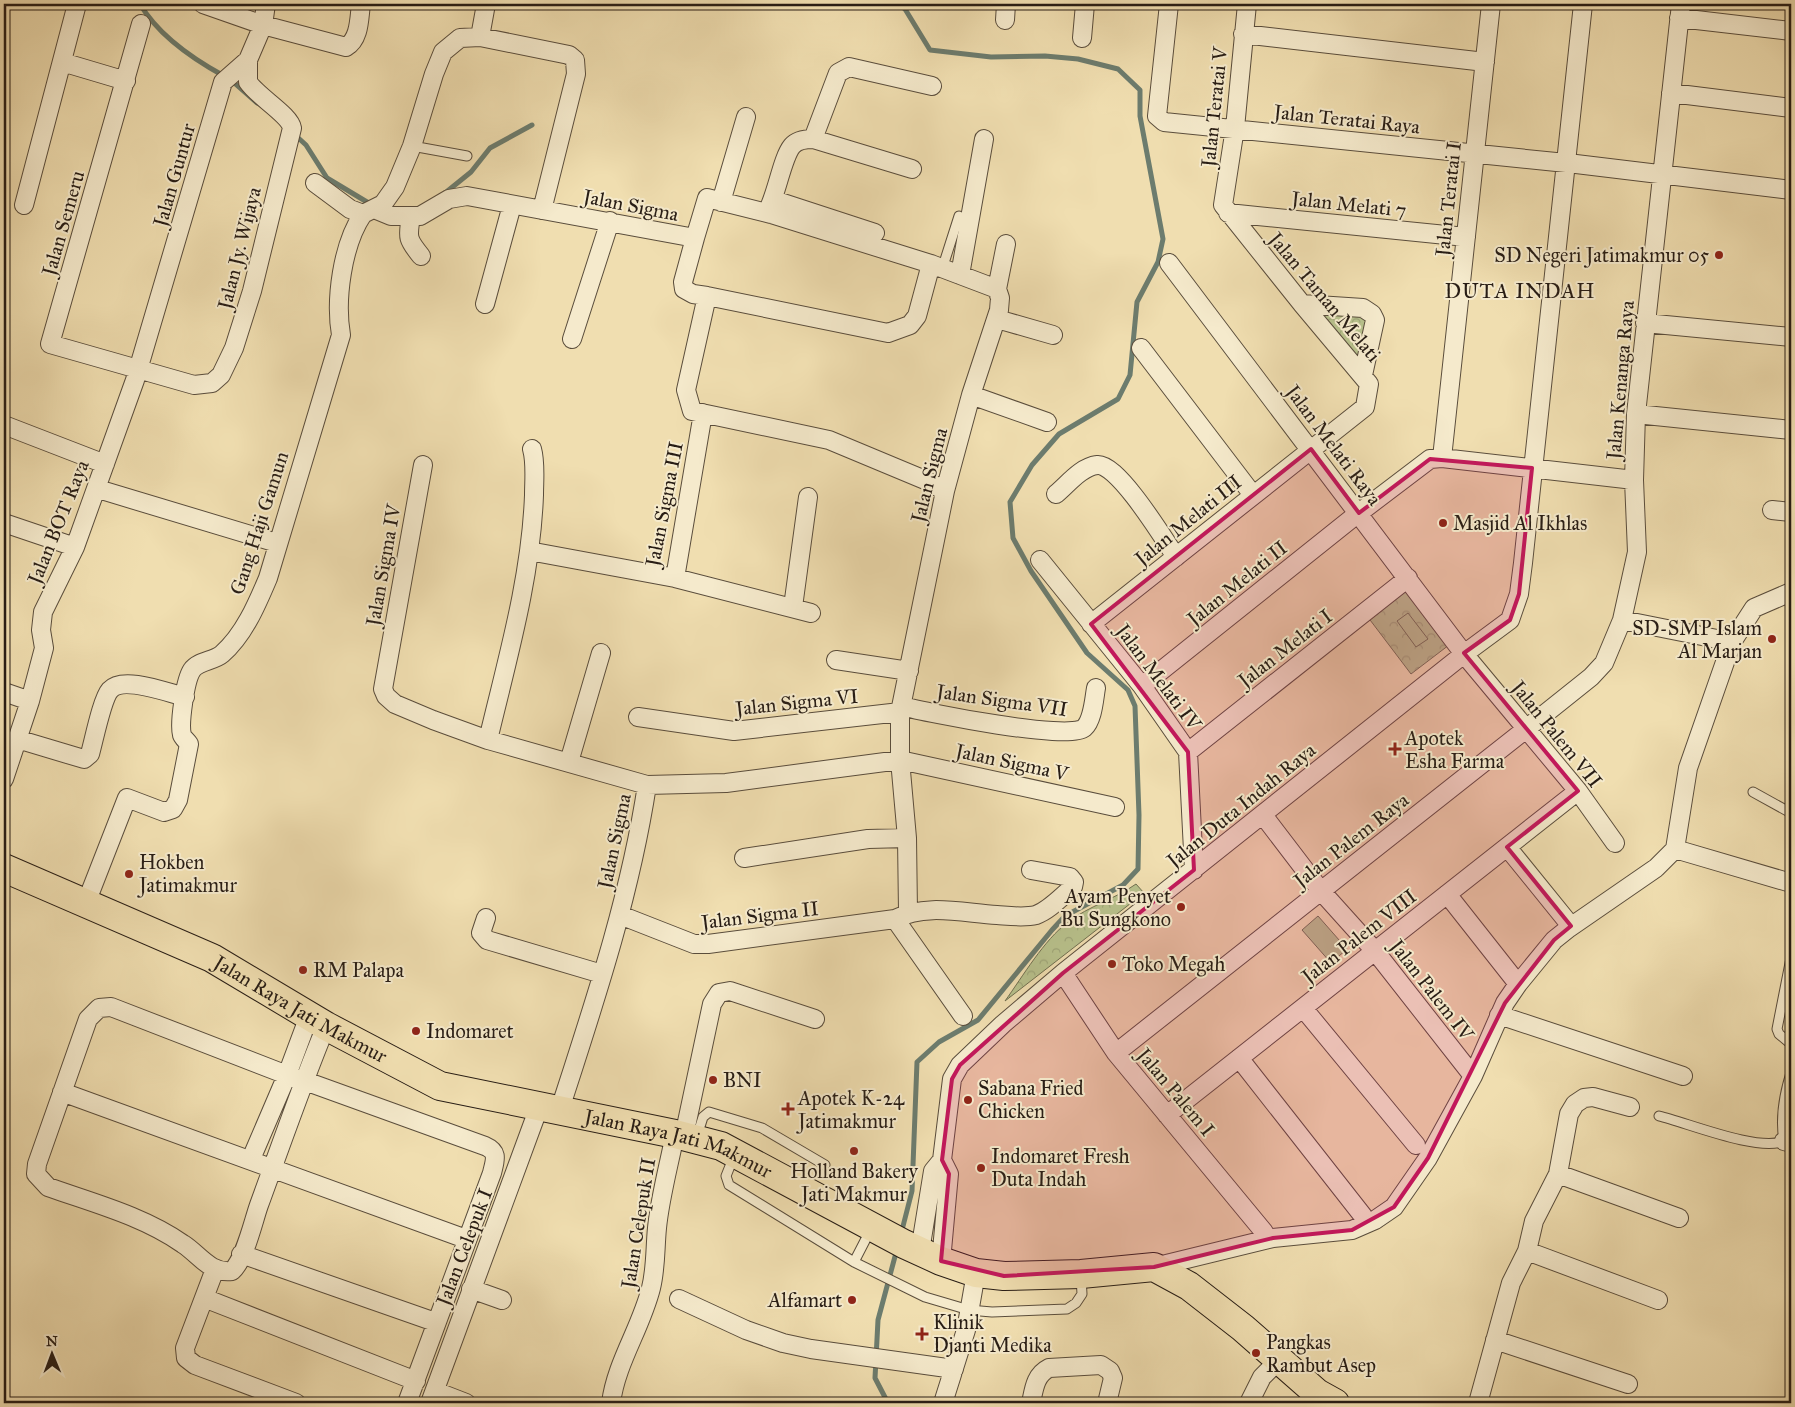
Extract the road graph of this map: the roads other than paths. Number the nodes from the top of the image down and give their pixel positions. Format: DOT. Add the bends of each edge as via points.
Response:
graph roads {
  1 [pos="77,4"];
  2 [pos="203,4"];
  3 [pos="266,4"];
  4 [pos="361,4"];
  5 [pos="486,4"];
  6 [pos="1086,4"];
  7 [pos="1169,4"];
  8 [pos="1247,4"];
  9 [pos="1491,4"];
  10 [pos="1583,4"];
  11 [pos="1680,11"];
  12 [pos="141,24"];
  13 [pos="263,25"];
  14 [pos="1791,31"];
  15 [pos="1243,34"];
  16 [pos="480,37"];
  17 [pos="1082,38"];
  18 [pos="248,60"];
  19 [pos="62,62"];
  20 [pos="1485,62"];
  21 [pos="126,81"];
  22 [pos="932,86"];
  23 [pos="1671,93"];
  24 [pos="1791,108"];
  25 [pos="746,118"];
  26 [pos="1234,128"];
  27 [pos="813,138"];
  28 [pos="984,139"];
  29 [pos="412,146"];
  30 [pos="1475,154"];
  31 [pos="467,156"];
  32 [pos="1565,163"];
  33 [pos="912,169"];
  34 [pos="1662,175"];
  35 [pos="315,183"];
  36 [pos="1791,190"];
  37 [pos="721,202"];
  38 [pos="24,205"];
  39 [pos="512,205"];
  40 [pos="772,207"];
  41 [pos="542,210"];
  42 [pos="368,212"];
  43 [pos="1228,213"];
  44 [pos="959,216"];
  45 [pos="411,217"];
  46 [pos="610,221"];
  47 [pos="875,233"];
  48 [pos="1466,237"];
  49 [pos="695,238"];
  50 [pos="1006,244"];
  51 [pos="421,256"];
  52 [pos="1169,263"];
  53 [pos="946,270"];
  54 [pos="996,289"];
  55 [pos="707,296"];
  56 [pos="485,304"];
  57 [pos="1302,304"];
  58 [pos="997,319"];
  59 [pos="1645,323"];
  60 [pos="1054,335"];
  61 [pos="1791,337"];
  62 [pos="572,339"];
  63 [pos="1141,348"];
  64 [pos="139,369"];
  65 [pos="1363,376"];
  66 [pos="971,395"];
  67 [pos="702,413"];
  68 [pos="1636,414"];
  69 [pos="1047,422"];
  70 [pos="4,426"];
  71 [pos="1791,430"];
  72 [pos="532,449"];
  73 [pos="1311,449"];
  74 [pos="1442,458"];
  75 [pos="105,464"];
  76 [pos="423,465"];
  77 [pos="1532,468"];
  78 [pos="1634,480"];
  79 [pos="98,489"];
  80 [pos="945,491"];
  81 [pos="1056,494"];
  82 [pos="1253,495"];
  83 [pos="808,497"];
  84 [pos="1364,509"];
  85 [pos="1772,510"];
  86 [pos="1791,512"];
  87 [pos="4,523"];
  88 [pos="277,543"];
  89 [pos="75,547"];
  90 [pos="530,552"];
  91 [pos="1176,557"];
  92 [pos="1040,560"];
  93 [pos="675,578"];
  94 [pos="1408,578"];
  95 [pos="1791,592"];
  96 [pos="793,607"];
  97 [pos="811,613"];
  98 [pos="1622,620"];
  99 [pos="1091,624"];
  100 [pos="1732,642"];
  101 [pos="601,653"];
  102 [pos="1464,654"];
  103 [pos="836,660"];
  104 [pos="909,671"];
  105 [pos="1142,686"];
  106 [pos="1096,688"];
  107 [pos="4,692"];
  108 [pos="185,697"];
  109 [pos="30,701"];
  110 [pos="901,709"];
  111 [pos="638,717"];
  112 [pos="1526,729"];
  113 [pos="17,739"];
  114 [pos="488,740"];
  115 [pos="1188,752"];
  116 [pos="900,760"];
  117 [pos="569,762"];
  118 [pos="4,779"];
  119 [pos="647,785"];
  120 [pos="1578,791"];
  121 [pos="1753,792"];
  122 [pos="1115,807"];
  123 [pos="1791,813"];
  124 [pos="1263,815"];
  125 [pos="907,838"];
  126 [pos="1616,843"];
  127 [pos="1507,847"];
  128 [pos="1675,849"];
  129 [pos="744,858"];
  130 [pos="4,868"];
  131 [pos="1031,870"];
  132 [pos="1194,870"];
  133 [pos="1791,884"];
  134 [pos="1321,891"];
  135 [pos="1447,894"];
  136 [pos="86,903"];
  137 [pos="620,915"];
  138 [pos="901,916"];
  139 [pos="486,918"];
  140 [pos="1571,926"];
  141 [pos="1375,951"];
  142 [pos="1791,958"];
  143 [pos="1063,973"];
  144 [pos="602,974"];
  145 [pos="1518,984"];
  146 [pos="1303,1008"];
  147 [pos="959,1010"];
  148 [pos="1504,1016"];
  149 [pos="815,1019"];
  150 [pos="318,1021"];
  151 [pos="1791,1044"];
  152 [pos="1116,1053"];
  153 [pos="1239,1058"];
  154 [pos="1791,1073"];
  155 [pos="288,1075"];
  156 [pos="1473,1076"];
  157 [pos="1683,1076"];
  158 [pos="305,1081"];
  159 [pos="62,1092"];
  160 [pos="1630,1107"];
  161 [pos="549,1109"];
  162 [pos="1167,1114"];
  163 [pos="1659,1116"];
  164 [pos="685,1136"];
  165 [pos="1787,1142"];
  166 [pos="1416,1145"];
  167 [pos="736,1153"];
  168 [pos="251,1160"];
  169 [pos="826,1165"];
  170 [pos="273,1168"];
  171 [pos="1558,1174"];
  172 [pos="1363,1216"];
  173 [pos="1678,1218"];
  174 [pos="1264,1232"];
  175 [pos="466,1239"];
  176 [pos="904,1243"];
  177 [pos="1527,1251"];
  178 [pos="241,1254"];
  179 [pos="854,1262"];
  180 [pos="1154,1267"];
  181 [pos="215,1269"];
  182 [pos="976,1273"];
  183 [pos="1081,1274"];
  184 [pos="471,1289"];
  185 [pos="204,1298"];
  186 [pos="679,1299"];
  187 [pos="502,1300"];
  188 [pos="1658,1300"];
  189 [pos="969,1310"];
  190 [pos="435,1322"];
  191 [pos="1495,1340"];
  192 [pos="1280,1359"];
  193 [pos="954,1369"];
  194 [pos="416,1381"];
  195 [pos="1628,1384"];
  196 [pos="432,1397"];
  197 [pos="271,1399"];
  198 [pos="296,1403"];
  199 [pos="406,1403"];
  200 [pos="466,1403"];
  201 [pos="611,1403"];
  202 [pos="943,1403"];
  203 [pos="1031,1403"];
  204 [pos="1107,1403"];
  205 [pos="1249,1403"];
  206 [pos="1335,1403"];
  207 [pos="1478,1403"];
  1 -- 19 [label="street"];
  2 -- 13 [label="street"];
  3 -- 13 [label="street, Jalan Guntur"];
  4 -- 13 [label="street" via="356,35 346,47"];
  5 -- 16 [label="street"];
  6 -- 17 [label="street"];
  7 -- 26 [label="street, Jalan Teratai Raya" via="1157,116 1164,122"];
  8 -- 15 [label="street, Jalan Teratai V"];
  9 -- 20 [label="street, Jalan Teratai I"];
  10 -- 32 [label="street, Jalan Duta Indah Raya"];
  11 -- 14 [label="street"];
  11 -- 23 [label="street, Jalan Kenanga Raya"];
  12 -- 21 [label="street, Jalan Semeru"];
  13 -- 18 [label="street, Jalan Guntur"];
  15 -- 20 [label="street"];
  15 -- 26 [label="street, Jalan Teratai V"];
  16 -- 29 [label="street, Gang Haji Gamun" via="460,38 443,52"];
  16 -- 41 [label="street" via="570,55 575,60 576,74"];
  18 -- 64 [label="street, Jalan Guntur" via="227,78"];
  18 -- 64 [label="street, Jalan Jy. Wijaya" via="248,82 290,120 292,134 234,348 221,375 212,383 194,385"];
  19 -- 21 [label="street"];
  19 -- 38 [label="street"];
  20 -- 30 [label="street, Jalan Teratai I"];
  21 -- 64 [label="street, Jalan Semeru" via="50,344"];
  22 -- 27 [label="street" via="844,68 838,73"];
  23 -- 24 [label="street"];
  23 -- 34 [label="street, Jalan Kenanga Raya"];
  25 -- 37 [label="street"];
  26 -- 30 [label="street, Jalan Teratai Raya"];
  26 -- 43 [label="street, Jalan Teratai V" via="1223,205"];
  27 -- 33 [label="street"];
  27 -- 40 [label="street" via="801,140 791,147"];
  28 -- 53 [label="street"];
  29 -- 31 [label="lane"];
  29 -- 42 [label="street, Gang Haji Gamun" via="389,197"];
  30 -- 32 [label="street, Jalan Teratai Raya"];
  30 -- 48 [label="street, Jalan Teratai I"];
  32 -- 34 [label="street, Jalan Teratai Raya"];
  32 -- 77 [label="street, Jalan Duta Indah Raya"];
  34 -- 36 [label="street, Jalan Teratai Raya"];
  34 -- 59 [label="street, Jalan Kenanga Raya"];
  35 -- 42 [label="street, Jalan Sigma" via="350,209"];
  37 -- 40 [label="street"];
  37 -- 49 [label="street, Jalan Sigma" via="707,198"];
  39 -- 41 [label="street, Jalan Sigma"];
  39 -- 45 [label="street, Jalan Sigma" via="467,196 449,198 425,214"];
  39 -- 56 [label="street"];
  40 -- 47 [label="street"];
  40 -- 53 [label="street"];
  41 -- 46 [label="street, Jalan Sigma"];
  42 -- 45 [label="street, Jalan Sigma"];
  42 -- 88 [label="street, Gang Haji Gamun" via="357,224 348,247 337,313 341,335"];
  43 -- 48 [label="street, Jalan Melati 7"];
  43 -- 57 [label="street, Jalan Taman Melati"];
  44 -- 53 [label="lane" via="944,263"];
  45 -- 51 [label="street" via="408,235"];
  46 -- 49 [label="street, Jalan Sigma"];
  46 -- 62 [label="street"];
  48 -- 74 [label="street, Jalan Teratai I"];
  49 -- 55 [label="street" via="684,289"];
  50 -- 54 [label="street, Jalan Sigma"];
  52 -- 73 [label="street, Jalan Melati Raya"];
  53 -- 54 [label="street"];
  53 -- 55 [label="street" via="910,325 888,333"];
  54 -- 58 [label="street, Jalan Sigma" via="1000,298"];
  55 -- 67 [label="street" via="686,390 692,410"];
  57 -- 65 [label="street, Jalan Taman Melati"];
  57 -- 65 [label="street" via="1363,308 1372,314 1375,320"];
  58 -- 60 [label="street"];
  58 -- 66 [label="street, Jalan Sigma"];
  59 -- 61 [label="street"];
  59 -- 68 [label="street, Jalan Kenanga Raya"];
  63 -- 82 [label="street"];
  64 -- 75 [label="street, Jalan BOT Raya"];
  65 -- 73 [label="street, Jalan Taman Melati" via="1369,384 1364,407"];
  66 -- 69 [label="street"];
  66 -- 80 [label="street, Jalan Sigma"];
  67 -- 80 [label="street" via="829,440"];
  67 -- 93 [label="street, Jalan Sigma III"];
  68 -- 71 [label="street"];
  68 -- 78 [label="street, Jalan Kenanga Raya"];
  70 -- 75 [label="street"];
  72 -- 90 [label="street" via="534,482"];
  73 -- 82 [label="street, Jalan Melati III"];
  73 -- 84 [label="street, Jalan Melati Raya"];
  74 -- 77 [label="street, Jalan Kenanga Raya"];
  74 -- 84 [label="street, Jalan Kenanga Raya" via="1430,459"];
  75 -- 79 [label="street, Jalan BOT Raya"];
  76 -- 114 [label="street, Jalan Sigma IV" via="383,688 395,704"];
  77 -- 78 [label="street, Jalan Kenanga Raya"];
  77 -- 102 [label="street, Jalan Duta Indah Raya" via="1519,594 1510,620"];
  78 -- 98 [label="street, Jalan Palem Raya" via="1637,552"];
  79 -- 88 [label="street"];
  79 -- 89 [label="street, Jalan BOT Raya"];
  80 -- 104 [label="street, Jalan Sigma"];
  81 -- 91 [label="street" via="1083,470 1103,465 1119,477"];
  82 -- 91 [label="street, Jalan Melati III"];
  83 -- 96 [label="street"];
  84 -- 94 [label="street, Jalan Melati Raya"];
  84 -- 105 [label="street, Jalan Melati II"];
  85 -- 86 [label="street"];
  87 -- 89 [label="street"];
  88 -- 108 [label="street, Gang Haji Gamun" via="268,578 256,606 221,655 193,668"];
  89 -- 109 [label="street, Jalan BOT Raya" via="43,612 44,648"];
  90 -- 93 [label="street, Jalan Sigma III"];
  90 -- 114 [label="street"];
  91 -- 99 [label="street, Jalan Melati III"];
  92 -- 99 [label="street, Jalan Melati IV"];
  93 -- 96 [label="street"];
  94 -- 102 [label="street, Jalan Melati Raya"];
  94 -- 115 [label="street, Jalan Melati I"];
  95 -- 100 [label="street" via="1754,608"];
  96 -- 97 [label="street"];
  98 -- 100 [label="street"];
  98 -- 112 [label="street, Jalan Palem Raya" via="1604,662 1591,677"];
  99 -- 105 [label="street, Jalan Melati IV"];
  100 -- 128 [label="street" via="1688,768"];
  101 -- 117 [label="street"];
  102 -- 112 [label="street, Jalan Palem VII"];
  102 -- 124 [label="street, Jalan Duta Indah Raya"];
  103 -- 104 [label="street"];
  104 -- 110 [label="street, Jalan Sigma"];
  105 -- 115 [label="street, Jalan Melati IV"];
  106 -- 110 [label="street, Jalan Sigma VII" via="1088,723 1084,729 1074,732 1033,730"];
  107 -- 109 [label="street"];
  108 -- 113 [label="street" via="135,684 113,687 106,697 90,754 84,759"];
  108 -- 136 [label="street, Gang Haji Gamun" via="182,736 189,744 178,800 173,809 164,812 127,798"];
  109 -- 113 [label="street, Jalan BOT Raya"];
  110 -- 111 [label="street, Jalan Sigma VI" via="734,731"];
  110 -- 116 [label="street, Jalan Sigma"];
  112 -- 120 [label="street, Jalan Palem VII"];
  112 -- 134 [label="street, Jalan Palem Raya"];
  113 -- 118 [label="street, Jalan BOT Raya"];
  114 -- 117 [label="street, Jalan Sigma IV"];
  115 -- 132 [label="street, Jalan Melati IV"];
  116 -- 119 [label="street, Jalan Sigma" via="726,783"];
  116 -- 122 [label="street, Jalan Sigma V"];
  116 -- 125 [label="street"];
  117 -- 119 [label="street, Jalan Sigma IV"];
  119 -- 137 [label="street, Jalan Sigma" via="638,841"];
  120 -- 126 [label="street, Jalan Palem VII"];
  120 -- 127 [label="street, Jalan Palem VIII"];
  121 -- 123 [label="lane"];
  124 -- 132 [label="street, Jalan Duta Indah Raya"];
  124 -- 134 [label="street, Jalan Palem IV"];
  125 -- 129 [label="street" via="868,839"];
  125 -- 138 [label="street"];
  127 -- 135 [label="street, Jalan Palem VIII"];
  127 -- 140 [label="street"];
  128 -- 133 [label="street"];
  128 -- 140 [label="street" via="1656,868"];
  130 -- 136 [label="main road, Jalan Raya Jati Makmur"];
  131 -- 138 [label="street, Jalan Sigma II" via="1070,878 1074,882 1073,887 1036,915 1014,917 924,909"];
  132 -- 143 [label="street, Jalan Duta Indah Raya"];
  134 -- 141 [label="street, Jalan Palem IV"];
  134 -- 152 [label="street, Jalan Palem Raya"];
  135 -- 141 [label="street, Jalan Palem VIII"];
  135 -- 145 [label="street"];
  136 -- 150 [label="main road, Jalan Raya Jati Makmur" via="212,958"];
  137 -- 138 [label="street, Jalan Sigma II" via="694,944"];
  137 -- 144 [label="street, Jalan Sigma"];
  138 -- 147 [label="street"];
  139 -- 144 [label="street" via="481,933 487,940"];
  140 -- 145 [label="street" via="1554,940"];
  141 -- 146 [label="street, Jalan Palem VIII"];
  141 -- 156 [label="street, Jalan Palem IV"];
  142 -- 151 [label="lane" via="1777,1029"];
  143 -- 152 [label="street, Jalan Palem I"];
  143 -- 176 [label="street, Jalan Duta Indah Raya" via="960,1065 952,1079 942,1160 933,1172"];
  144 -- 161 [label="street, Jalan Sigma"];
  145 -- 148 [label="street"];
  146 -- 153 [label="street, Jalan Palem VIII"];
  146 -- 166 [label="street"];
  148 -- 156 [label="street"];
  148 -- 157 [label="street"];
  149 -- 164 [label="street, Jalan Celepuk II" via="730,991 719,993 712,1004"];
  150 -- 155 [label="street"];
  150 -- 158 [label="street"];
  150 -- 161 [label="main road, Jalan Raya Jati Makmur" via="440,1086"];
  152 -- 162 [label="street, Jalan Palem I"];
  153 -- 162 [label="street, Jalan Palem VIII"];
  153 -- 172 [label="street"];
  154 -- 165 [label="lane" via="1782,1127"];
  155 -- 158 [label="street"];
  155 -- 159 [label="street" via="111,1007 99,1008 88,1019"];
  155 -- 168 [label="street"];
  156 -- 180 [label="street" via="1415,1179 1394,1207 1375,1220 1352,1230 1273,1238"];
  158 -- 170 [label="street"];
  158 -- 175 [label="street" via="493,1150 496,1156 492,1173"];
  159 -- 168 [label="street"];
  159 -- 181 [label="street" via="37,1164 38,1178 48,1187 154,1226 186,1245 195,1256"];
  160 -- 171 [label="street" via="1593,1096 1575,1104 1569,1114"];
  161 -- 164 [label="main road, Jalan Raya Jati Makmur"];
  161 -- 184 [label="street, Jalan Celepuk I"];
  162 -- 174 [label="street, Jalan Palem I"];
  163 -- 165 [label="lane" via="1731,1137 1774,1145"];
  164 -- 167 [label="main road, Jalan Raya Jati Makmur"];
  164 -- 169 [label="lane" via="709,1112 762,1128"];
  164 -- 201 [label="street, Jalan Celepuk II" via="657,1227 651,1290 618,1373"];
  167 -- 176 [label="main road, Jalan Raya Jati Makmur"];
  167 -- 179 [label="lane" via="726,1176 729,1185"];
  168 -- 170 [label="street"];
  170 -- 175 [label="street"];
  170 -- 178 [label="street"];
  171 -- 173 [label="street"];
  171 -- 177 [label="street" via="1534,1221"];
  175 -- 190 [label="street"];
  176 -- 179 [label="lane"];
  176 -- 182 [label="main road, Jalan Raya Jati Makmur"];
  177 -- 188 [label="street"];
  177 -- 191 [label="street" via="1511,1283"];
  178 -- 181 [label="street" via="232,1271"];
  178 -- 190 [label="street"];
  179 -- 189 [label="lane" via="925,1297"];
  180 -- 183 [label="main road, Jalan Raya Jati Makmur"];
  180 -- 192 [label="main road" via="1189,1286"];
  181 -- 185 [label="street"];
  182 -- 183 [label="main road, Jalan Raya Jati Makmur" via="1004,1276"];
  182 -- 189 [label="street"];
  183 -- 189 [label="lane" via="1082,1294 1076,1304 1067,1309"];
  184 -- 187 [label="street"];
  184 -- 196 [label="street, Jalan Celepuk I"];
  185 -- 194 [label="street"];
  185 -- 197 [label="street" via="185,1348 186,1358"];
  186 -- 193 [label="street" via="783,1343"];
  189 -- 193 [label="street"];
  190 -- 194 [label="street"];
  191 -- 195 [label="street"];
  191 -- 207 [label="street"];
  192 -- 205 [label="street" via="1262,1378"];
  192 -- 206 [label="main road" via="1317,1393"];
  193 -- 202 [label="street"];
  194 -- 199 [label="street"];
  196 -- 200 [label="street"];
  197 -- 198 [label="street"];
  203 -- 204 [label="street" via="1037,1378 1049,1368 1101,1365 1110,1371 1113,1378"];
}
